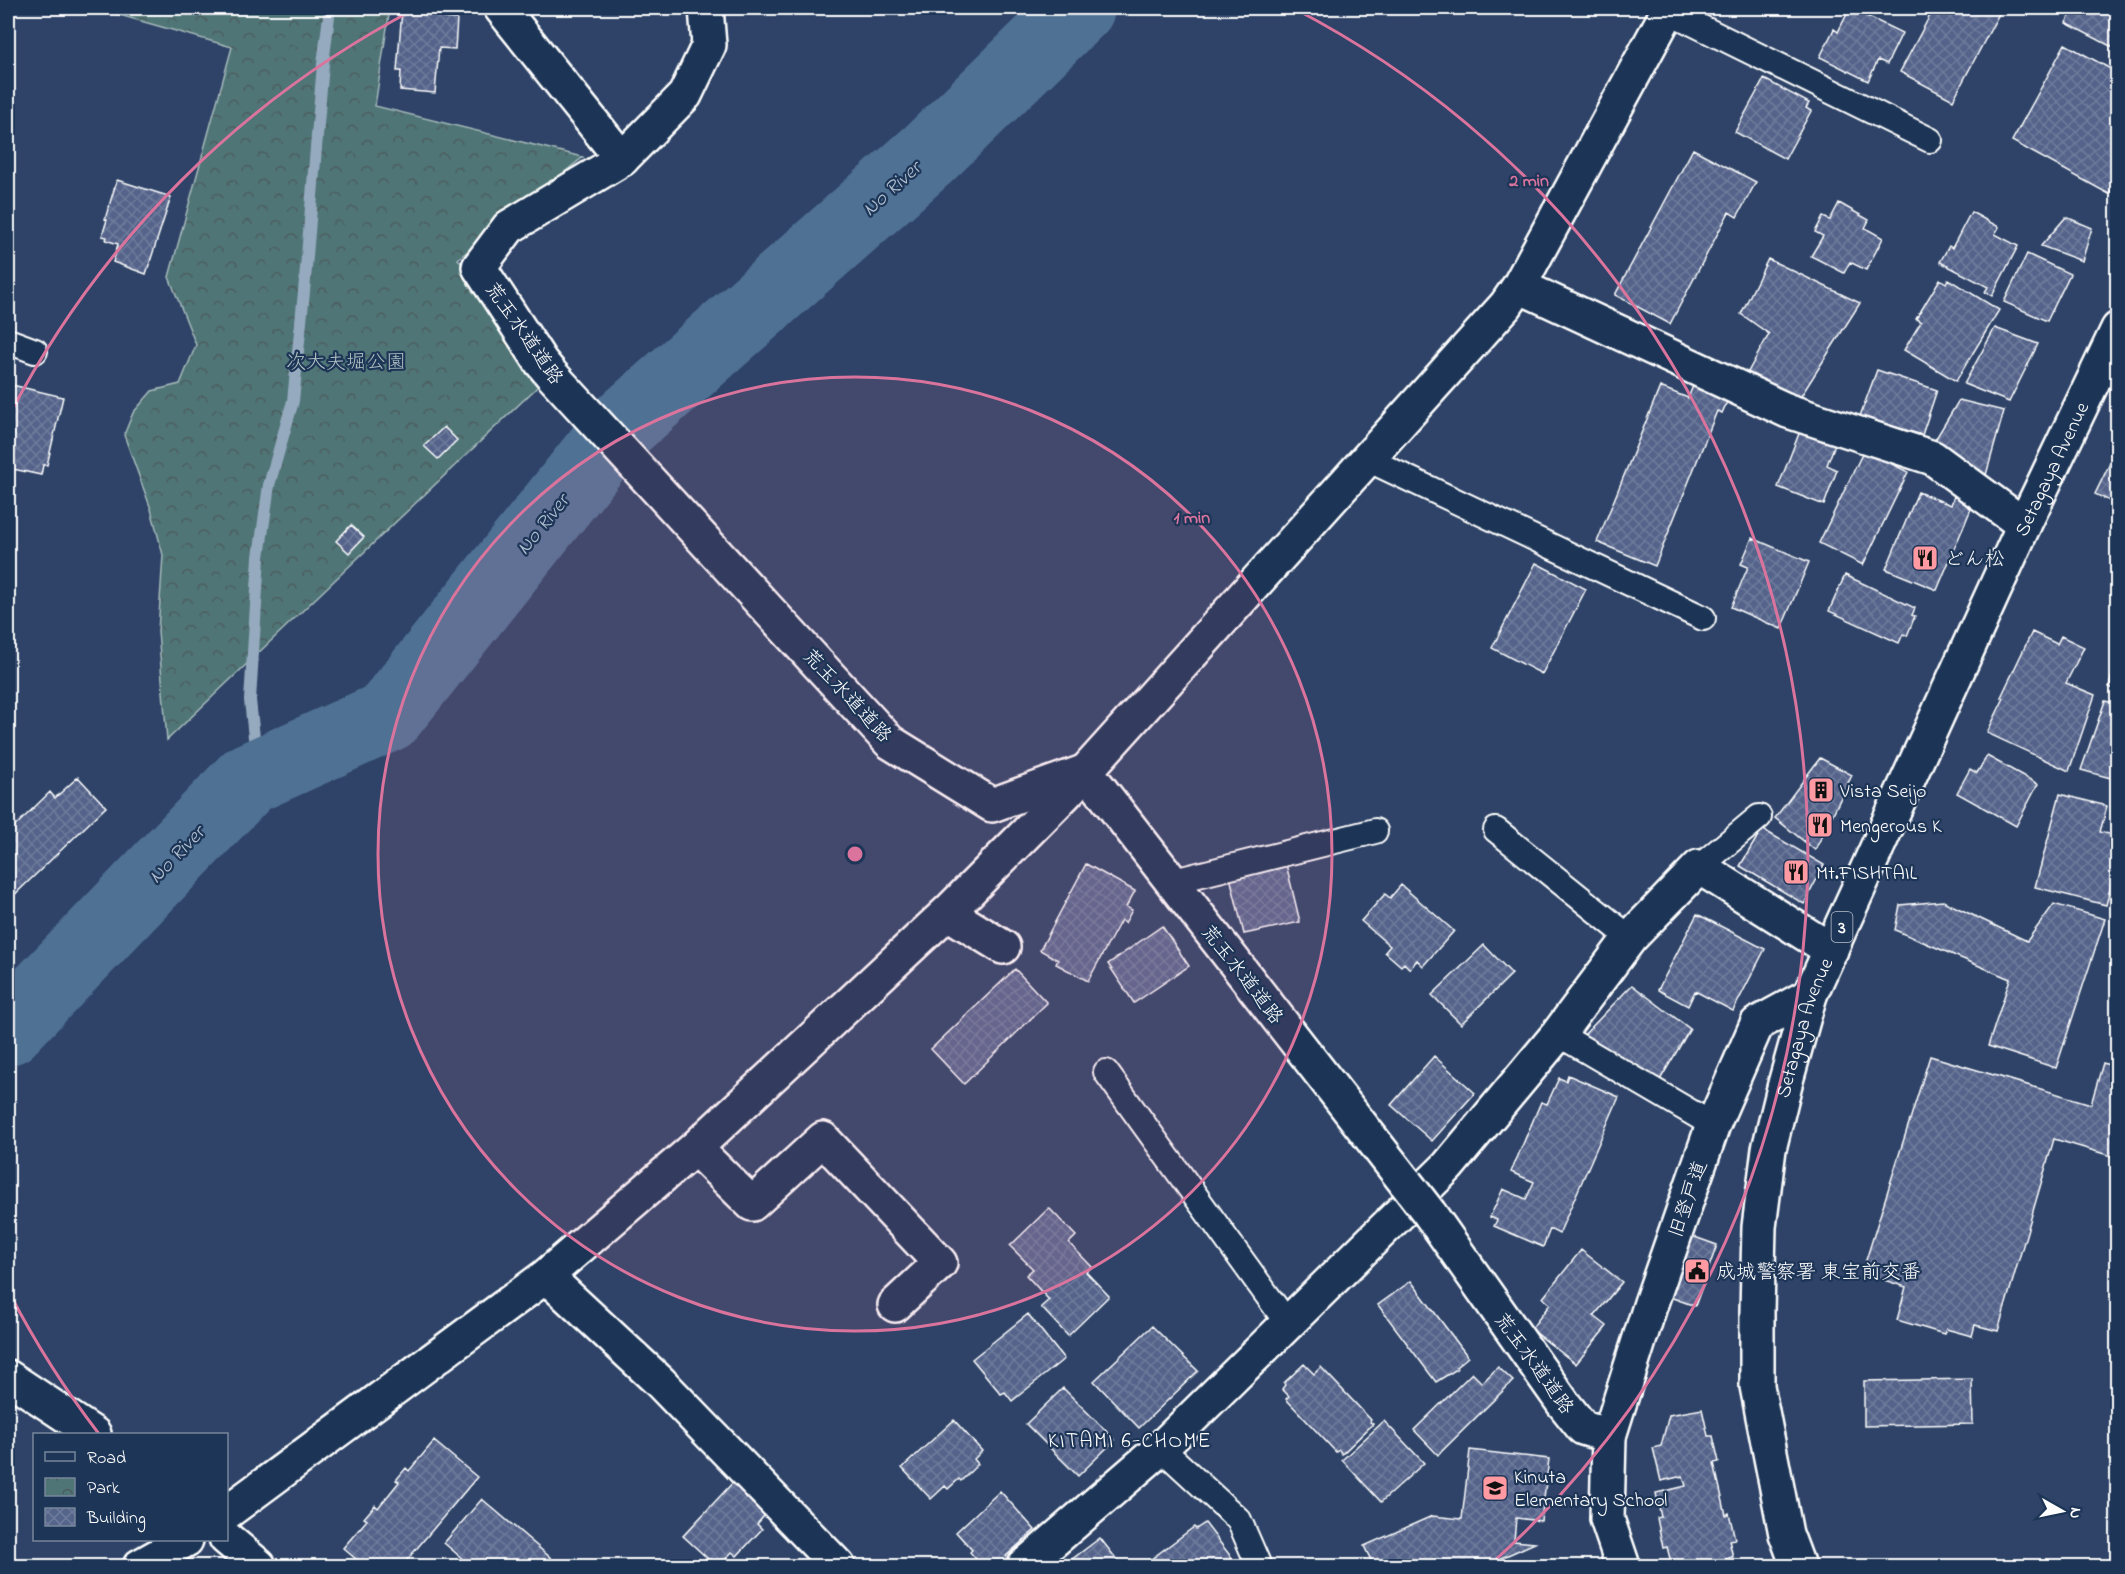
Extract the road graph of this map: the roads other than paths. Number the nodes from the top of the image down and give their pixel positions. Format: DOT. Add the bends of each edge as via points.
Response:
graph roads {
  1 [pos="501,8"];
  2 [pos="706,8"];
  3 [pos="1668,11"];
  4 [pos="1930,140"];
  5 [pos="622,159"];
  6 [pos="1519,286"];
  7 [pos="2118,329"];
  8 [pos="8,341"];
  9 [pos="35,351"];
  10 [pos="1367,459"];
  11 [pos="2024,525"];
  12 [pos="1703,618"];
  13 [pos="1086,771"];
  14 [pos="1759,817"];
  15 [pos="1496,830"];
  16 [pos="1375,831"];
  17 [pos="1699,867"];
  18 [pos="1170,882"];
  19 [pos="950,910"];
  20 [pos="1630,938"];
  21 [pos="1004,947"];
  22 [pos="1831,950"];
  23 [pos="1810,995"];
  24 [pos="1558,1034"];
  25 [pos="1106,1072"];
  26 [pos="1713,1125"];
  27 [pos="695,1148"];
  28 [pos="546,1276"];
  29 [pos="895,1305"];
  30 [pos="1288,1324"];
  31 [pos="8,1377"];
  32 [pos="92,1433"];
  33 [pos="1609,1436"];
  34 [pos="1161,1448"];
  35 [pos="228,1512"];
  36 [pos="228,1540"];
  37 [pos="183,1541"];
  38 [pos="140,1566"];
  39 [pos="259,1566"];
  40 [pos="838,1566"];
  41 [pos="1024,1566"];
  42 [pos="1259,1566"];
  43 [pos="1623,1566"];
  44 [pos="1798,1566"];
  1 -- 5 [label="street"];
  2 -- 5 [label="street" via="709,45 685,95"];
  3 -- 4 [label="lane"];
  3 -- 6 [label="street"];
  5 -- 13 [label="street, 荒玉水道道路" via="509,226 479,267 541,362 890,742 992,805"];
  6 -- 10 [label="street"];
  6 -- 11 [label="street" via="1788,411 1933,458"];
  7 -- 11 [label="street, Setagaya Avenue / 3"];
  8 -- 9 [label="lane"];
  10 -- 12 [label="lane"];
  10 -- 13 [label="street"];
  11 -- 22 [label="street, Setagaya Avenue / 3"];
  13 -- 18 [label="street, 荒玉水道道路"];
  13 -- 19 [label="street"];
  14 -- 17 [label="lane"];
  15 -- 20 [label="lane"];
  16 -- 18 [label="lane"];
  17 -- 20 [label="street"];
  17 -- 22 [label="street"];
  18 -- 33 [label="street, 荒玉水道道路, bridge" via="1430,1214 1563,1403 1583,1428"];
  19 -- 21 [label="street"];
  19 -- 27 [label="street"];
  20 -- 24 [label="street"];
  22 -- 23 [label="street, Setagaya Avenue / 3"];
  23 -- 26 [label="street, 旧登戸道" via="1757,1024"];
  23 -- 44 [label="street, Setagaya Avenue / 3" via="1769,1149 1759,1227 1757,1312 1757,1386 1786,1534"];
  24 -- 26 [label="lane"];
  24 -- 30 [label="street" via="1448,1166"];
  25 -- 30 [label="lane"];
  26 -- 33 [label="street, 旧登戸道"];
  27 -- 28 [label="street"];
  27 -- 29 [label="street" via="752,1204 823,1139 940,1263"];
  28 -- 35 [label="street"];
  28 -- 40 [label="street" via="660,1382"];
  30 -- 34 [label="street"];
  31 -- 32 [label="street"];
  33 -- 43 [label="street" via="1607,1519"];
  34 -- 41 [label="street"];
  34 -- 42 [label="lane" via="1239,1520"];
  36 -- 39 [label="street"];
  37 -- 38 [label="street"];
}
